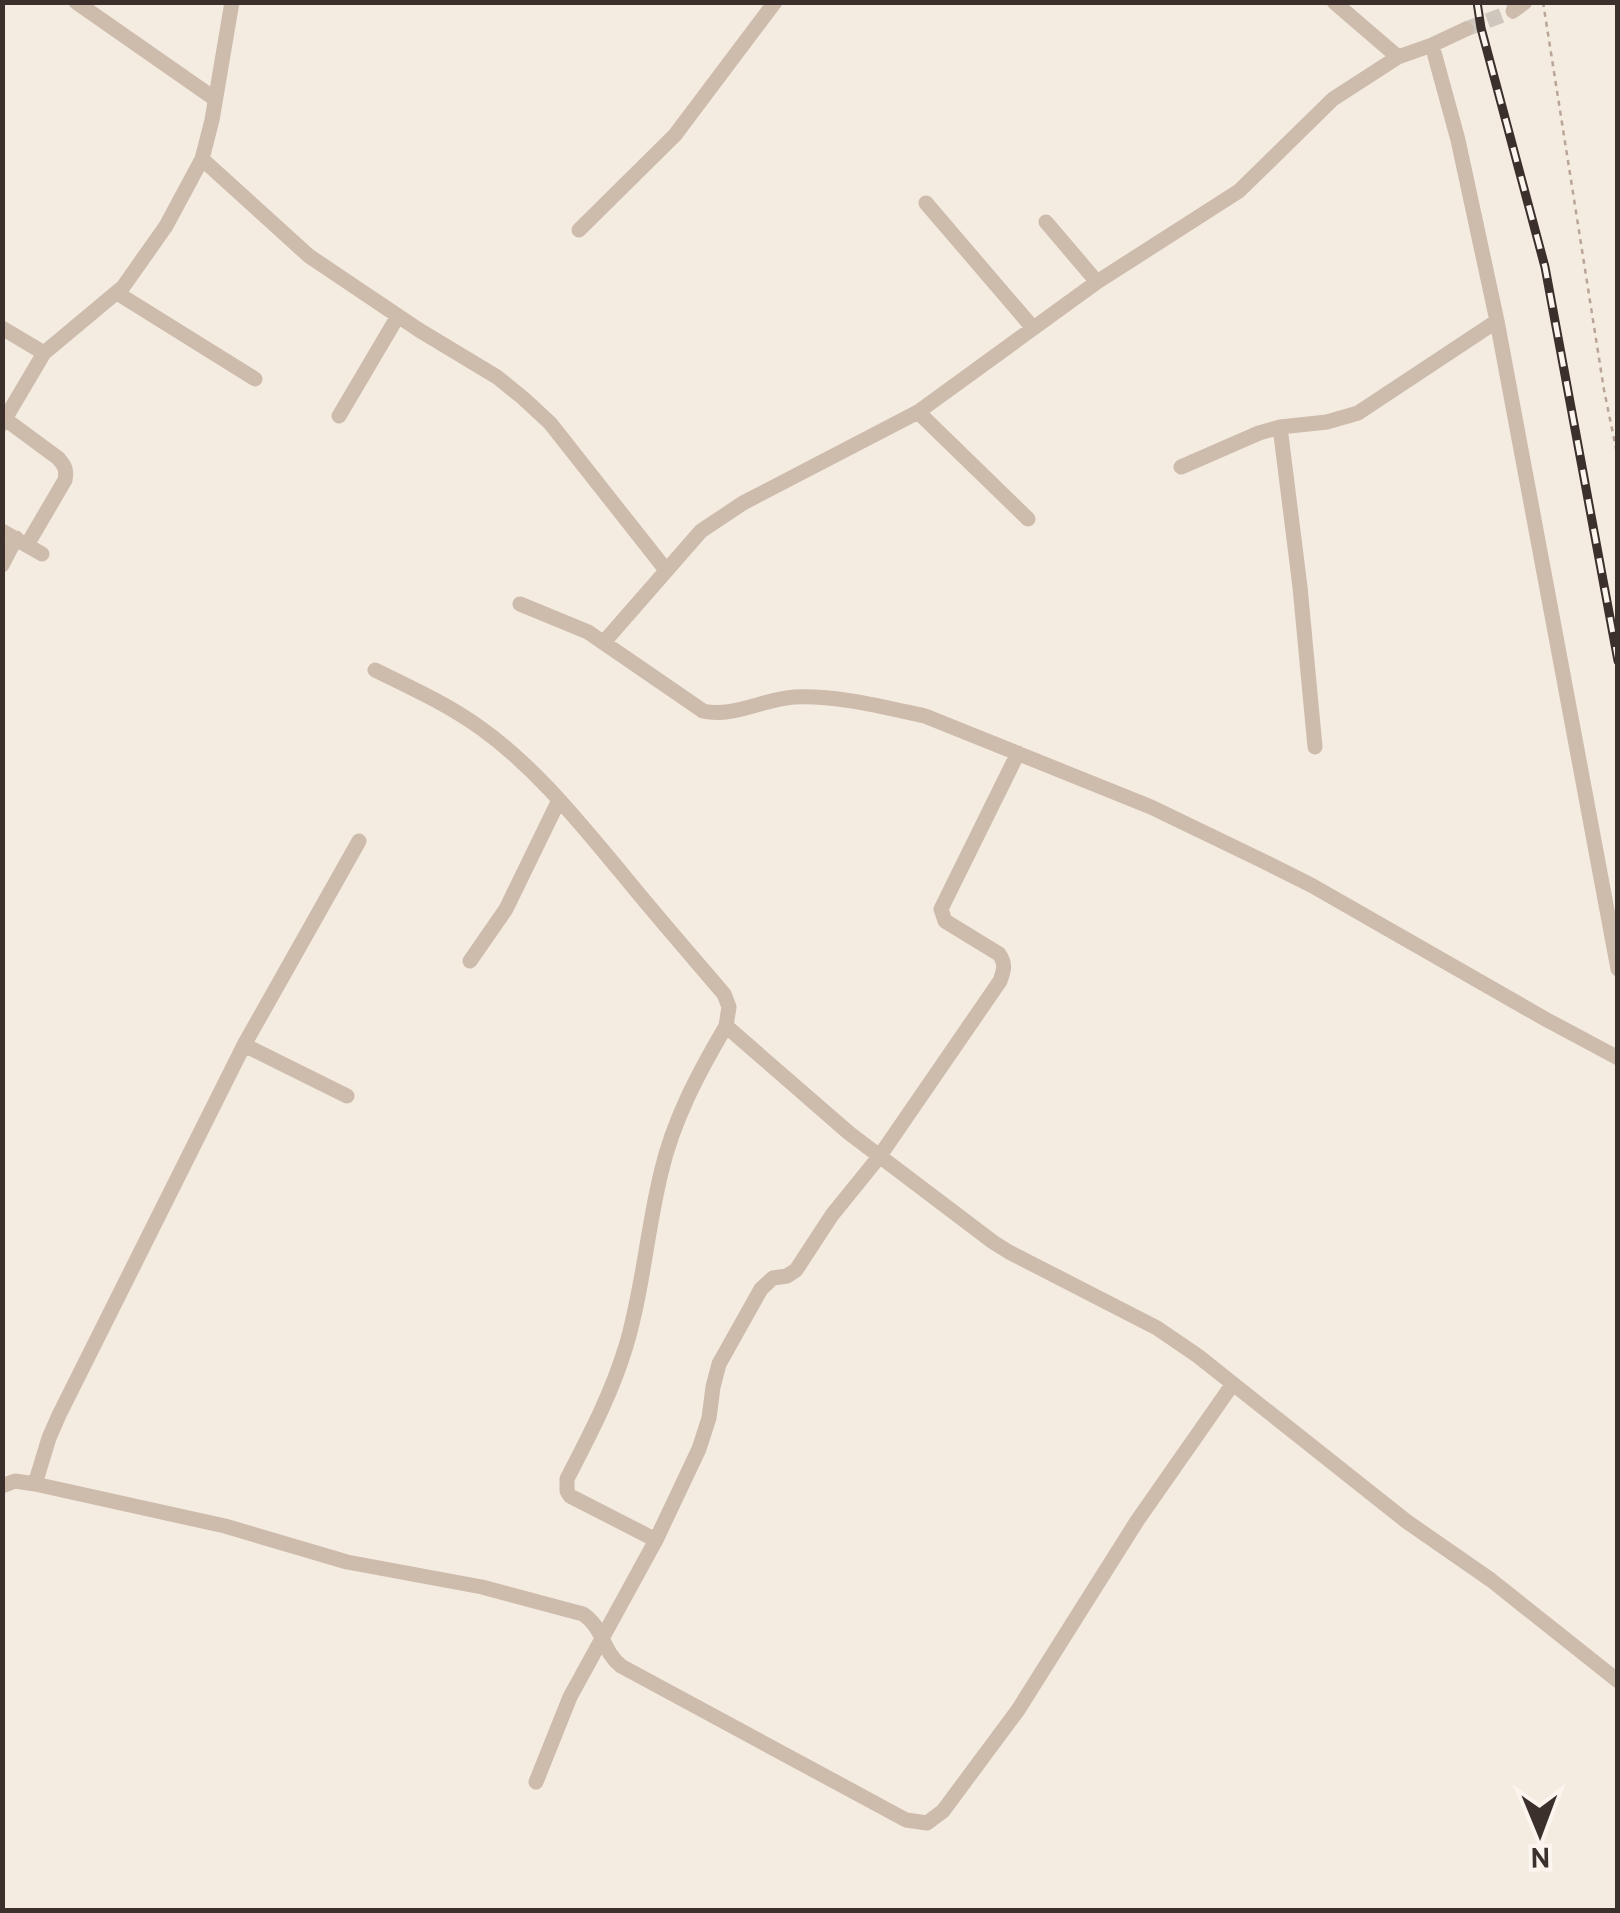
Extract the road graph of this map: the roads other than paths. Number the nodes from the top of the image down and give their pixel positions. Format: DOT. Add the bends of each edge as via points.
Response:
graph roads {
  1 [pos="76,2"];
  2 [pos="232,2"];
  3 [pos="776,2"];
  4 [pos="1334,2"];
  5 [pos="1466,29"];
  6 [pos="1432,45"];
  7 [pos="1398,57"];
  8 [pos="215,99"];
  9 [pos="202,159"];
  10 [pos="926,203"];
  11 [pos="1046,222"];
  12 [pos="579,230"];
  13 [pos="1097,282"];
  14 [pos="117,293"];
  15 [pos="398,316"];
  16 [pos="1498,321"];
  17 [pos="2,328"];
  18 [pos="1032,328"];
  19 [pos="44,353"];
  20 [pos="256,379"];
  21 [pos="918,412"];
  22 [pos="339,416"];
  23 [pos="4,421"];
  24 [pos="1280,426"];
  25 [pos="1180,467"];
  26 [pos="1028,519"];
  27 [pos="15,538"];
  28 [pos="42,554"];
  29 [pos="2,565"];
  30 [pos="666,570"];
  31 [pos="520,604"];
  32 [pos="604,642"];
  33 [pos="375,670"];
  34 [pos="1315,747"];
  35 [pos="1018,753"];
  36 [pos="559,800"];
  37 [pos="359,841"];
  38 [pos="470,961"];
  39 [pos="1618,968"];
  40 [pos="726,1026"];
  41 [pos="244,1045"];
  42 [pos="1618,1058"];
  43 [pos="347,1096"];
  44 [pos="879,1157"];
  45 [pos="1232,1385"];
  46 [pos="36,1484"];
  47 [pos="2,1486"];
  48 [pos="656,1540"];
  49 [pos="603,1636"];
  50 [pos="1618,1680"];
  51 [pos="536,1782"];
  1 -- 8 [label="street"];
  2 -- 8 [label="street"];
  3 -- 12 [label="street" via="675,135"];
  4 -- 7 [label="street"];
  5 -- 6 [label="street"];
  6 -- 7 [label="street"];
  6 -- 16 [label="street"];
  7 -- 13 [label="street" via="1333,99 1239,192"];
  8 -- 9 [label="street"];
  9 -- 14 [label="street" via="156,244"];
  9 -- 15 [label="street" via="309,256"];
  10 -- 18 [label="street"];
  11 -- 13 [label="street"];
  13 -- 18 [label="street"];
  14 -- 19 [label="street"];
  14 -- 20 [label="street"];
  15 -- 22 [label="street"];
  15 -- 30 [label="street" via="498,377 550,423"];
  16 -- 24 [label="street" via="1358,413"];
  16 -- 39 [label="street"];
  17 -- 19 [label="street"];
  18 -- 21 [label="street"];
  19 -- 23 [label="street"];
  21 -- 26 [label="street"];
  21 -- 30 [label="street" via="730,512 701,531"];
  23 -- 27 [label="street" via="58,458 67,473"];
  24 -- 25 [label="street"];
  24 -- 34 [label="street"];
  27 -- 28 [label="street"];
  27 -- 29 [label="street"];
  30 -- 32 [label="street"];
  31 -- 32 [label="street"];
  32 -- 35 [label="street" via="703,711 832,699 925,716"];
  33 -- 36 [label="street" via="446,704 515,756"];
  35 -- 42 [label="street" via="1151,807 1311,885"];
  35 -- 44 [label="street" via="940,909 945,921 999,954 1004,970"];
  36 -- 38 [label="street" via="506,910"];
  36 -- 40 [label="street" via="724,994"];
  37 -- 41 [label="street"];
  40 -- 44 [label="street"];
  40 -- 48 [label="street" via="669,1146 626,1348 566,1479 570,1496"];
  41 -- 43 [label="street"];
  41 -- 46 [label="street" via="59,1414"];
  44 -- 45 [label="street" via="993,1242 1157,1328"];
  44 -- 48 [label="street" via="796,1270 761,1288 720,1364 706,1431"];
  45 -- 49 [label="street" via="1136,1521 1018,1710 943,1811 926,1823 906,1820 620,1666"];
  45 -- 50 [label="street"];
  46 -- 47 [label="street"];
  46 -- 49 [label="street" via="583,1614"];
  48 -- 49 [label="street"];
  49 -- 51 [label="street"];
}
